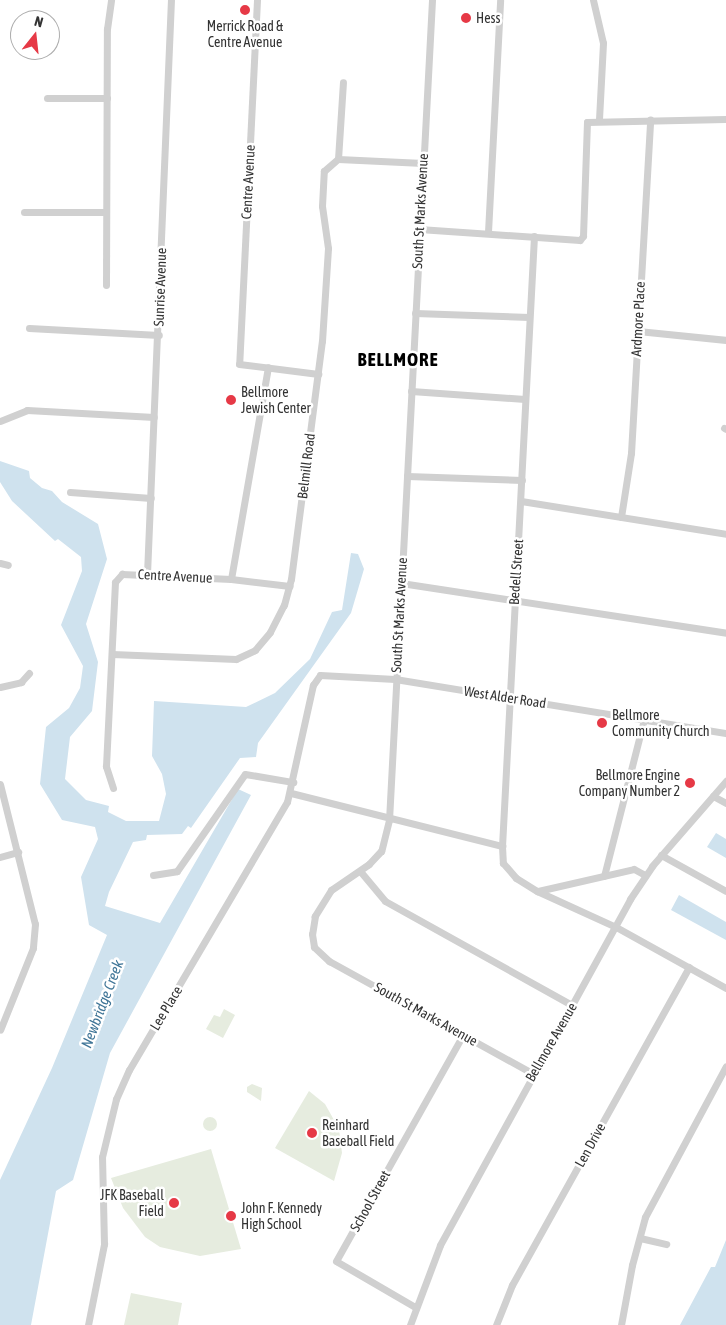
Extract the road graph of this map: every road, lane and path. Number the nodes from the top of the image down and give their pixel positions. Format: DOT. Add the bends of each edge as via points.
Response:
graph roads {
  1 [pos="111,0"];
  2 [pos="171,0"];
  3 [pos="257,0"];
  4 [pos="432,0"];
  5 [pos="500,0"];
  6 [pos="594,0"];
  7 [pos="343,82"];
  8 [pos="46,98"];
  9 [pos="107,98"];
  10 [pos="726,119"];
  11 [pos="599,120"];
  12 [pos="650,120"];
  13 [pos="338,159"];
  14 [pos="423,163"];
  15 [pos="24,212"];
  16 [pos="106,212"];
  17 [pos="420,229"];
  18 [pos="488,232"];
  19 [pos="534,236"];
  20 [pos="106,285"];
  21 [pos="415,314"];
  22 [pos="529,317"];
  23 [pos="29,328"];
  24 [pos="638,331"];
  25 [pos="158,335"];
  26 [pos="726,340"];
  27 [pos="268,367"];
  28 [pos="318,374"];
  29 [pos="411,391"];
  30 [pos="525,399"];
  31 [pos="0,410"];
  32 [pos="154,417"];
  33 [pos="3,419"];
  34 [pos="407,476"];
  35 [pos="522,480"];
  36 [pos="70,492"];
  37 [pos="150,498"];
  38 [pos="521,501"];
  39 [pos="621,517"];
  40 [pos="726,534"];
  41 [pos="0,563"];
  42 [pos="8,565"];
  43 [pos="147,574"];
  44 [pos="231,579"];
  45 [pos="401,583"];
  46 [pos="290,586"];
  47 [pos="514,599"];
  48 [pos="726,633"];
  49 [pos="112,654"];
  50 [pos="29,673"];
  51 [pos="395,679"];
  52 [pos="0,687"];
  53 [pos="510,697"];
  54 [pos="308,710"];
  55 [pos="644,719"];
  56 [pos="726,733"];
  57 [pos="726,781"];
  58 [pos="293,782"];
  59 [pos="0,784"];
  60 [pos="113,788"];
  61 [pos="291,793"];
  62 [pos="713,796"];
  63 [pos="726,803"];
  64 [pos="389,820"];
  65 [pos="502,846"];
  66 [pos="18,852"];
  67 [pos="661,855"];
  68 [pos="0,856"];
  69 [pos="360,871"];
  70 [pos="153,875"];
  71 [pos="645,875"];
  72 [pos="604,876"];
  73 [pos="537,891"];
  74 [pos="726,891"];
  75 [pos="616,927"];
  76 [pos="689,967"];
  77 [pos="726,988"];
  78 [pos="572,1005"];
  79 [pos="0,1030"];
  80 [pos="463,1035"];
  81 [pos="726,1066"];
  82 [pos="532,1073"];
  83 [pos="640,1238"];
  84 [pos="666,1244"];
  85 [pos="415,1307"];
  86 [pos="88,1325"];
  87 [pos="410,1325"];
  88 [pos="496,1325"];
  89 [pos="621,1325"];
  1 -- 9 [label="street" via="107,29"];
  2 -- 25 [label="street, Sunrise Avenue"];
  3 -- 27 [label="street, Centre Avenue" via="239,364"];
  4 -- 14 [label="street, South St Marks Avenue"];
  5 -- 18 [label="street"];
  6 -- 11 [label="street" via="602,43"];
  7 -- 13 [label="street"];
  8 -- 9 [label="street"];
  9 -- 16 [label="street"];
  10 -- 12 [label="street"];
  11 -- 12 [label="street"];
  11 -- 19 [label="street" via="587,122 583,236 580,240"];
  12 -- 24 [label="street, Ardmore Place"];
  13 -- 14 [label="street"];
  13 -- 28 [label="street, Belmill Road" via="327,166 323,176 322,206 328,248"];
  14 -- 17 [label="street, South St Marks Avenue"];
  15 -- 16 [label="street"];
  16 -- 20 [label="street"];
  17 -- 18 [label="street"];
  17 -- 21 [label="street, South St Marks Avenue"];
  18 -- 19 [label="street"];
  19 -- 22 [label="street, Bedell Street"];
  21 -- 22 [label="street"];
  21 -- 29 [label="street, South St Marks Avenue"];
  22 -- 30 [label="street, Bedell Street"];
  23 -- 25 [label="street"];
  24 -- 26 [label="street"];
  24 -- 39 [label="street, Ardmore Place" via="631,453"];
  25 -- 32 [label="street, Sunrise Avenue"];
  27 -- 28 [label="street"];
  27 -- 44 [label="street, Centre Avenue"];
  28 -- 46 [label="street, Belmill Road"];
  29 -- 30 [label="street"];
  29 -- 34 [label="street, South St Marks Avenue"];
  30 -- 35 [label="street, Bedell Street"];
  31 -- 33 [label="street"];
  32 -- 33 [label="street" via="35,410"];
  32 -- 37 [label="street, Sunrise Avenue"];
  34 -- 35 [label="street"];
  34 -- 45 [label="street, South St Marks Avenue"];
  35 -- 38 [label="street, Bedell Street"];
  36 -- 37 [label="street"];
  37 -- 43 [label="street, Sunrise Avenue"];
  38 -- 39 [label="street"];
  38 -- 47 [label="street, Bedell Street"];
  39 -- 40 [label="street"];
  41 -- 42 [label="street"];
  43 -- 44 [label="street, Centre Avenue"];
  43 -- 49 [label="street, Centre Avenue" via="122,574 115,582"];
  44 -- 46 [label="street"];
  45 -- 47 [label="street"];
  45 -- 51 [label="street, South St Marks Avenue"];
  46 -- 49 [label="street, Belmill Road" via="270,632 245,657 228,660"];
  47 -- 48 [label="street"];
  47 -- 53 [label="street, Bedell Street"];
  49 -- 60 [label="street, Centre Avenue" via="106,766"];
  50 -- 52 [label="street" via="21,682"];
  51 -- 53 [label="street, West Alder Road"];
  51 -- 54 [label="street, West Alder Road" via="320,675 313,685"];
  51 -- 64 [label="street, South St Marks Avenue"];
  53 -- 55 [label="street, West Alder Road"];
  53 -- 65 [label="street, Bedell Street"];
  54 -- 58 [label="street, Lee Place"];
  55 -- 56 [label="street, West Alder Road"];
  55 -- 72 [label="street"];
  57 -- 62 [label="street, Bellmore Avenue"];
  58 -- 61 [label="street, Lee Place"];
  58 -- 70 [label="street" via="245,774 177,871"];
  59 -- 66 [label="street"];
  61 -- 64 [label="street"];
  61 -- 86 [label="street, Lee Place" via="129,1070 116,1099 102,1156 104,1244"];
  62 -- 63 [label="street"];
  62 -- 67 [label="street, Bellmore Avenue"];
  64 -- 65 [label="street"];
  64 -- 69 [label="street, South St Marks Avenue" via="381,851"];
  65 -- 73 [label="street, Bedell Street" via="508,871"];
  66 -- 68 [label="street"];
  66 -- 79 [label="street" via="32,905 35,936"];
  67 -- 71 [label="street, Bellmore Avenue"];
  67 -- 74 [label="street"];
  69 -- 78 [label="street" via="385,901"];
  69 -- 80 [label="street, South St Marks Avenue" via="338,883 322,902 312,927 314,947 329,960"];
  71 -- 72 [label="street" via="634,869"];
  71 -- 75 [label="street, Bellmore Avenue"];
  72 -- 73 [label="street"];
  73 -- 75 [label="street, Bedell Street"];
  75 -- 76 [label="street, Bedell Street"];
  75 -- 78 [label="street, Bellmore Avenue"];
  76 -- 77 [label="street, Bedell Street"];
  76 -- 88 [label="street, Len Drive" via="512,1286"];
  78 -- 82 [label="street, Bellmore Avenue"];
  80 -- 82 [label="street, South St Marks Avenue"];
  80 -- 85 [label="street, School Street" via="336,1261"];
  81 -- 83 [label="street" via="656,1194"];
  82 -- 85 [label="street, Bellmore Avenue" via="440,1246"];
  83 -- 84 [label="street"];
  83 -- 89 [label="street"];
  85 -- 87 [label="street, Bellmore Avenue"];
}
